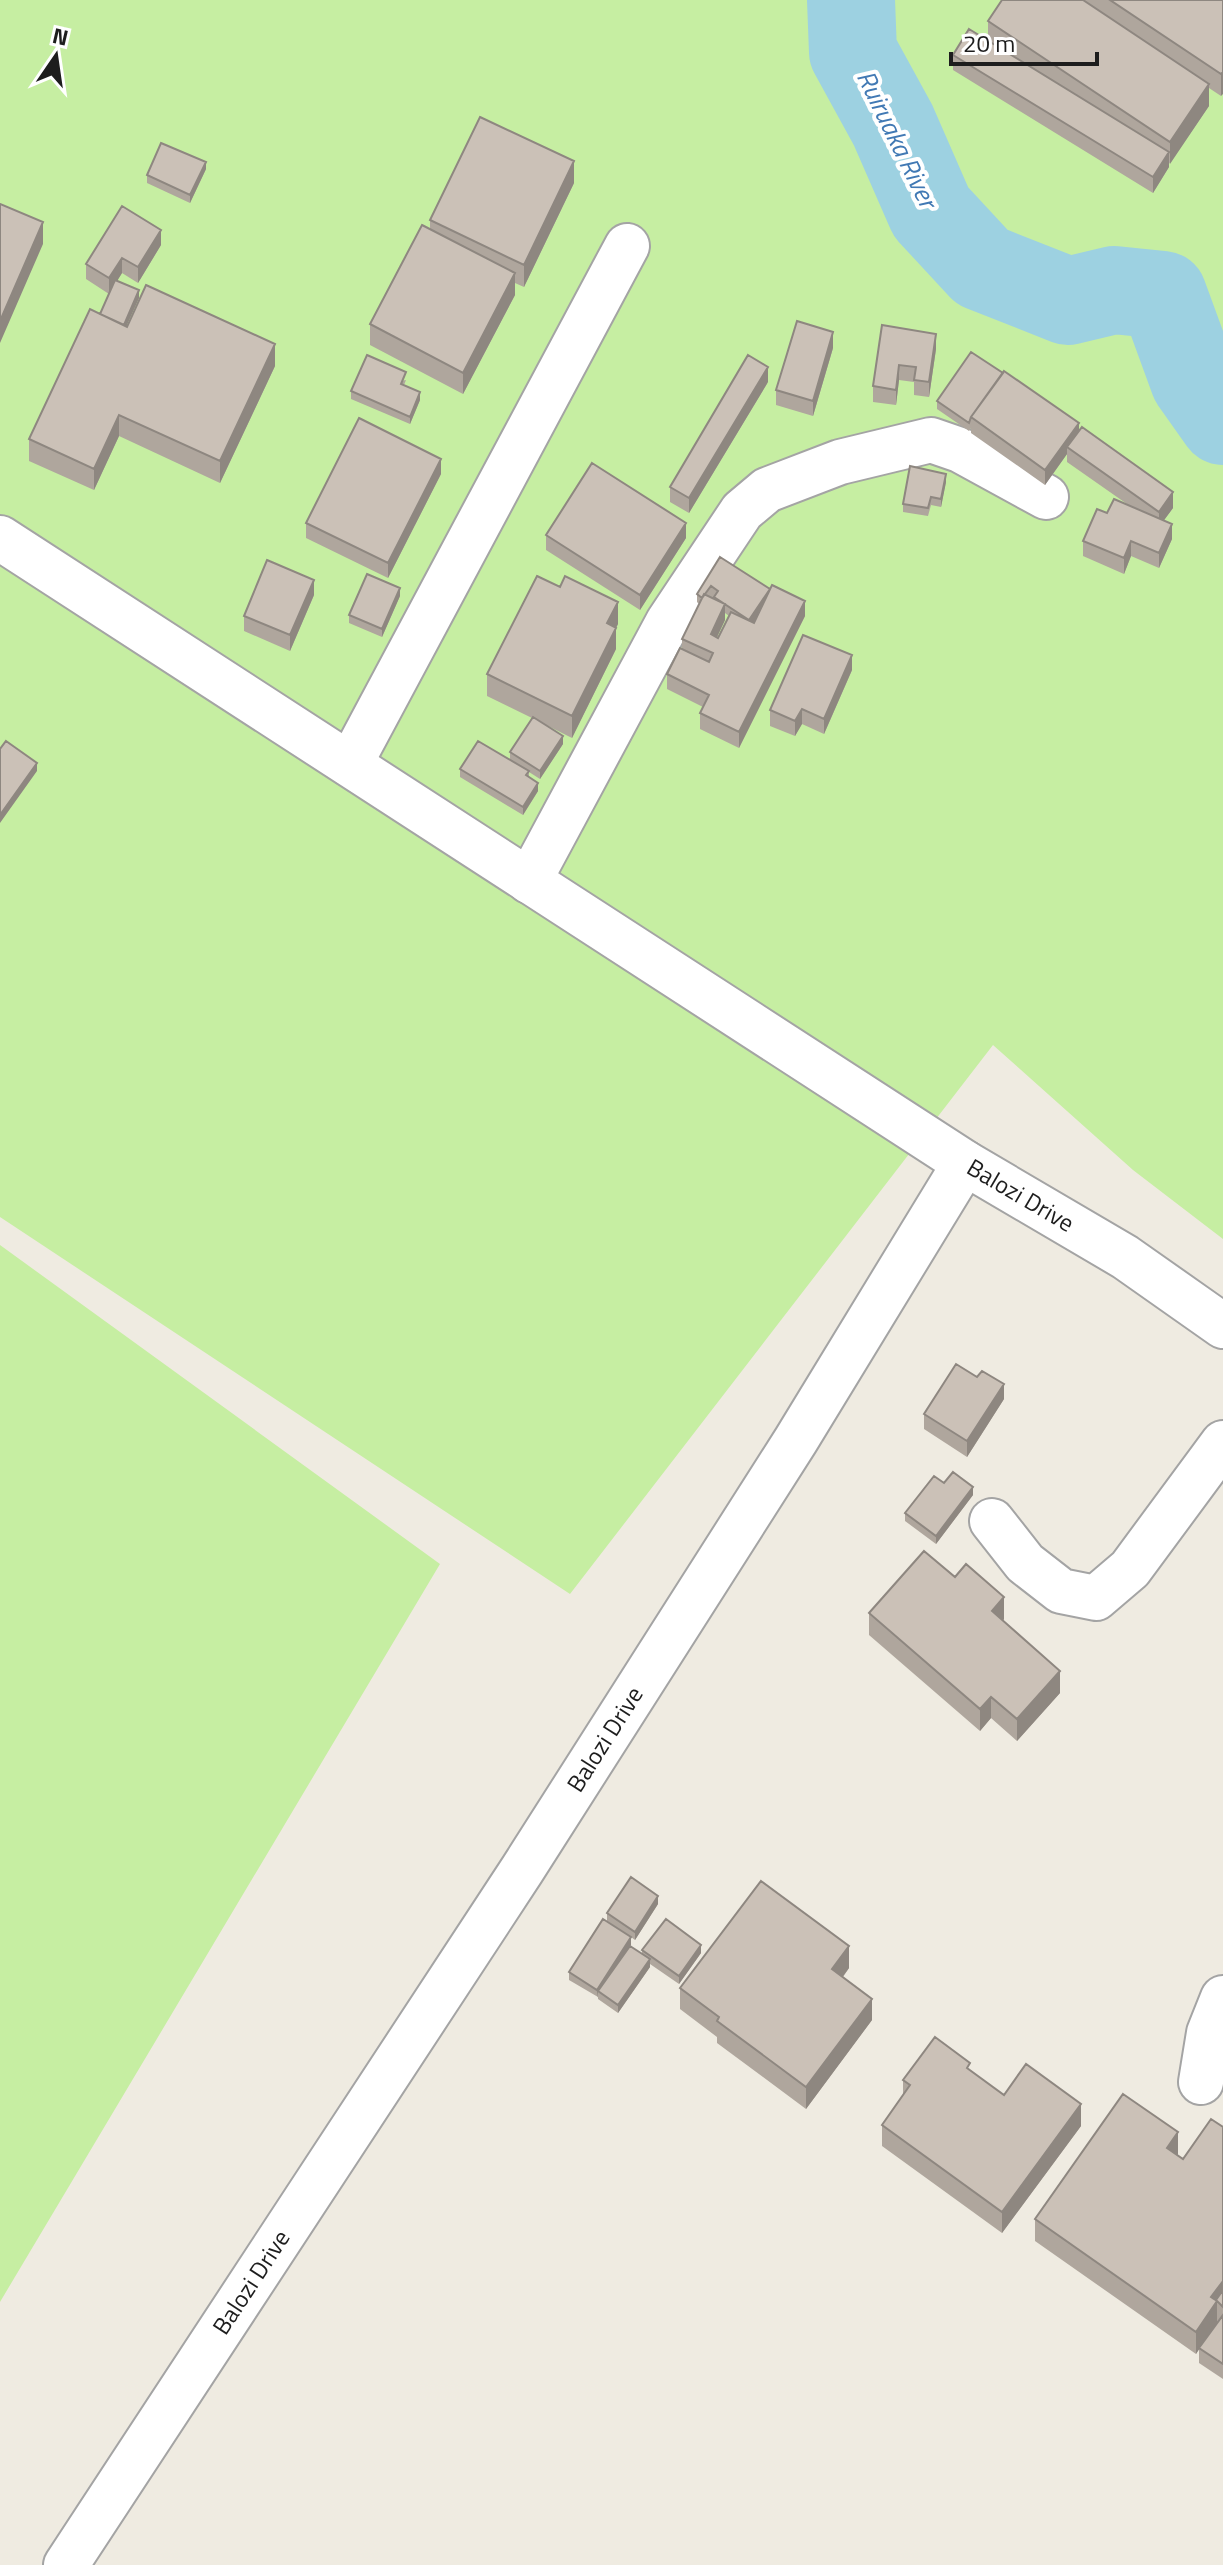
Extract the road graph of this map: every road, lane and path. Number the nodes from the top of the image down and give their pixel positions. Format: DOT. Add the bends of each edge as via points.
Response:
graph roads {
  1 [pos="627,246"];
  2 [pos="1046,497"];
  3 [pos="0,538"];
  4 [pos="350,764"];
  5 [pos="529,881"];
  6 [pos="965,1163"];
  7 [pos="1223,1326"];
  8 [pos="1223,1443"];
  9 [pos="992,1521"];
  10 [pos="1223,1998"];
  11 [pos="1201,2082"];
  12 [pos="66,2565"];
  1 -- 4 [label="street"];
  2 -- 5 [label="street" via="931,440 840,462 767,490 742,511 668,622"];
  3 -- 4 [label="street"];
  4 -- 5 [label="street"];
  5 -- 6 [label="street"];
  6 -- 7 [label="street, Balozi Drive" via="1125,1257"];
  6 -- 12 [label="street, Balozi Drive" via="531,1857"];
  8 -- 9 [label="street" via="1130,1569 1096,1598 1061,1591 1025,1563"];
  10 -- 11 [label="street" via="1209,2033"];
}
